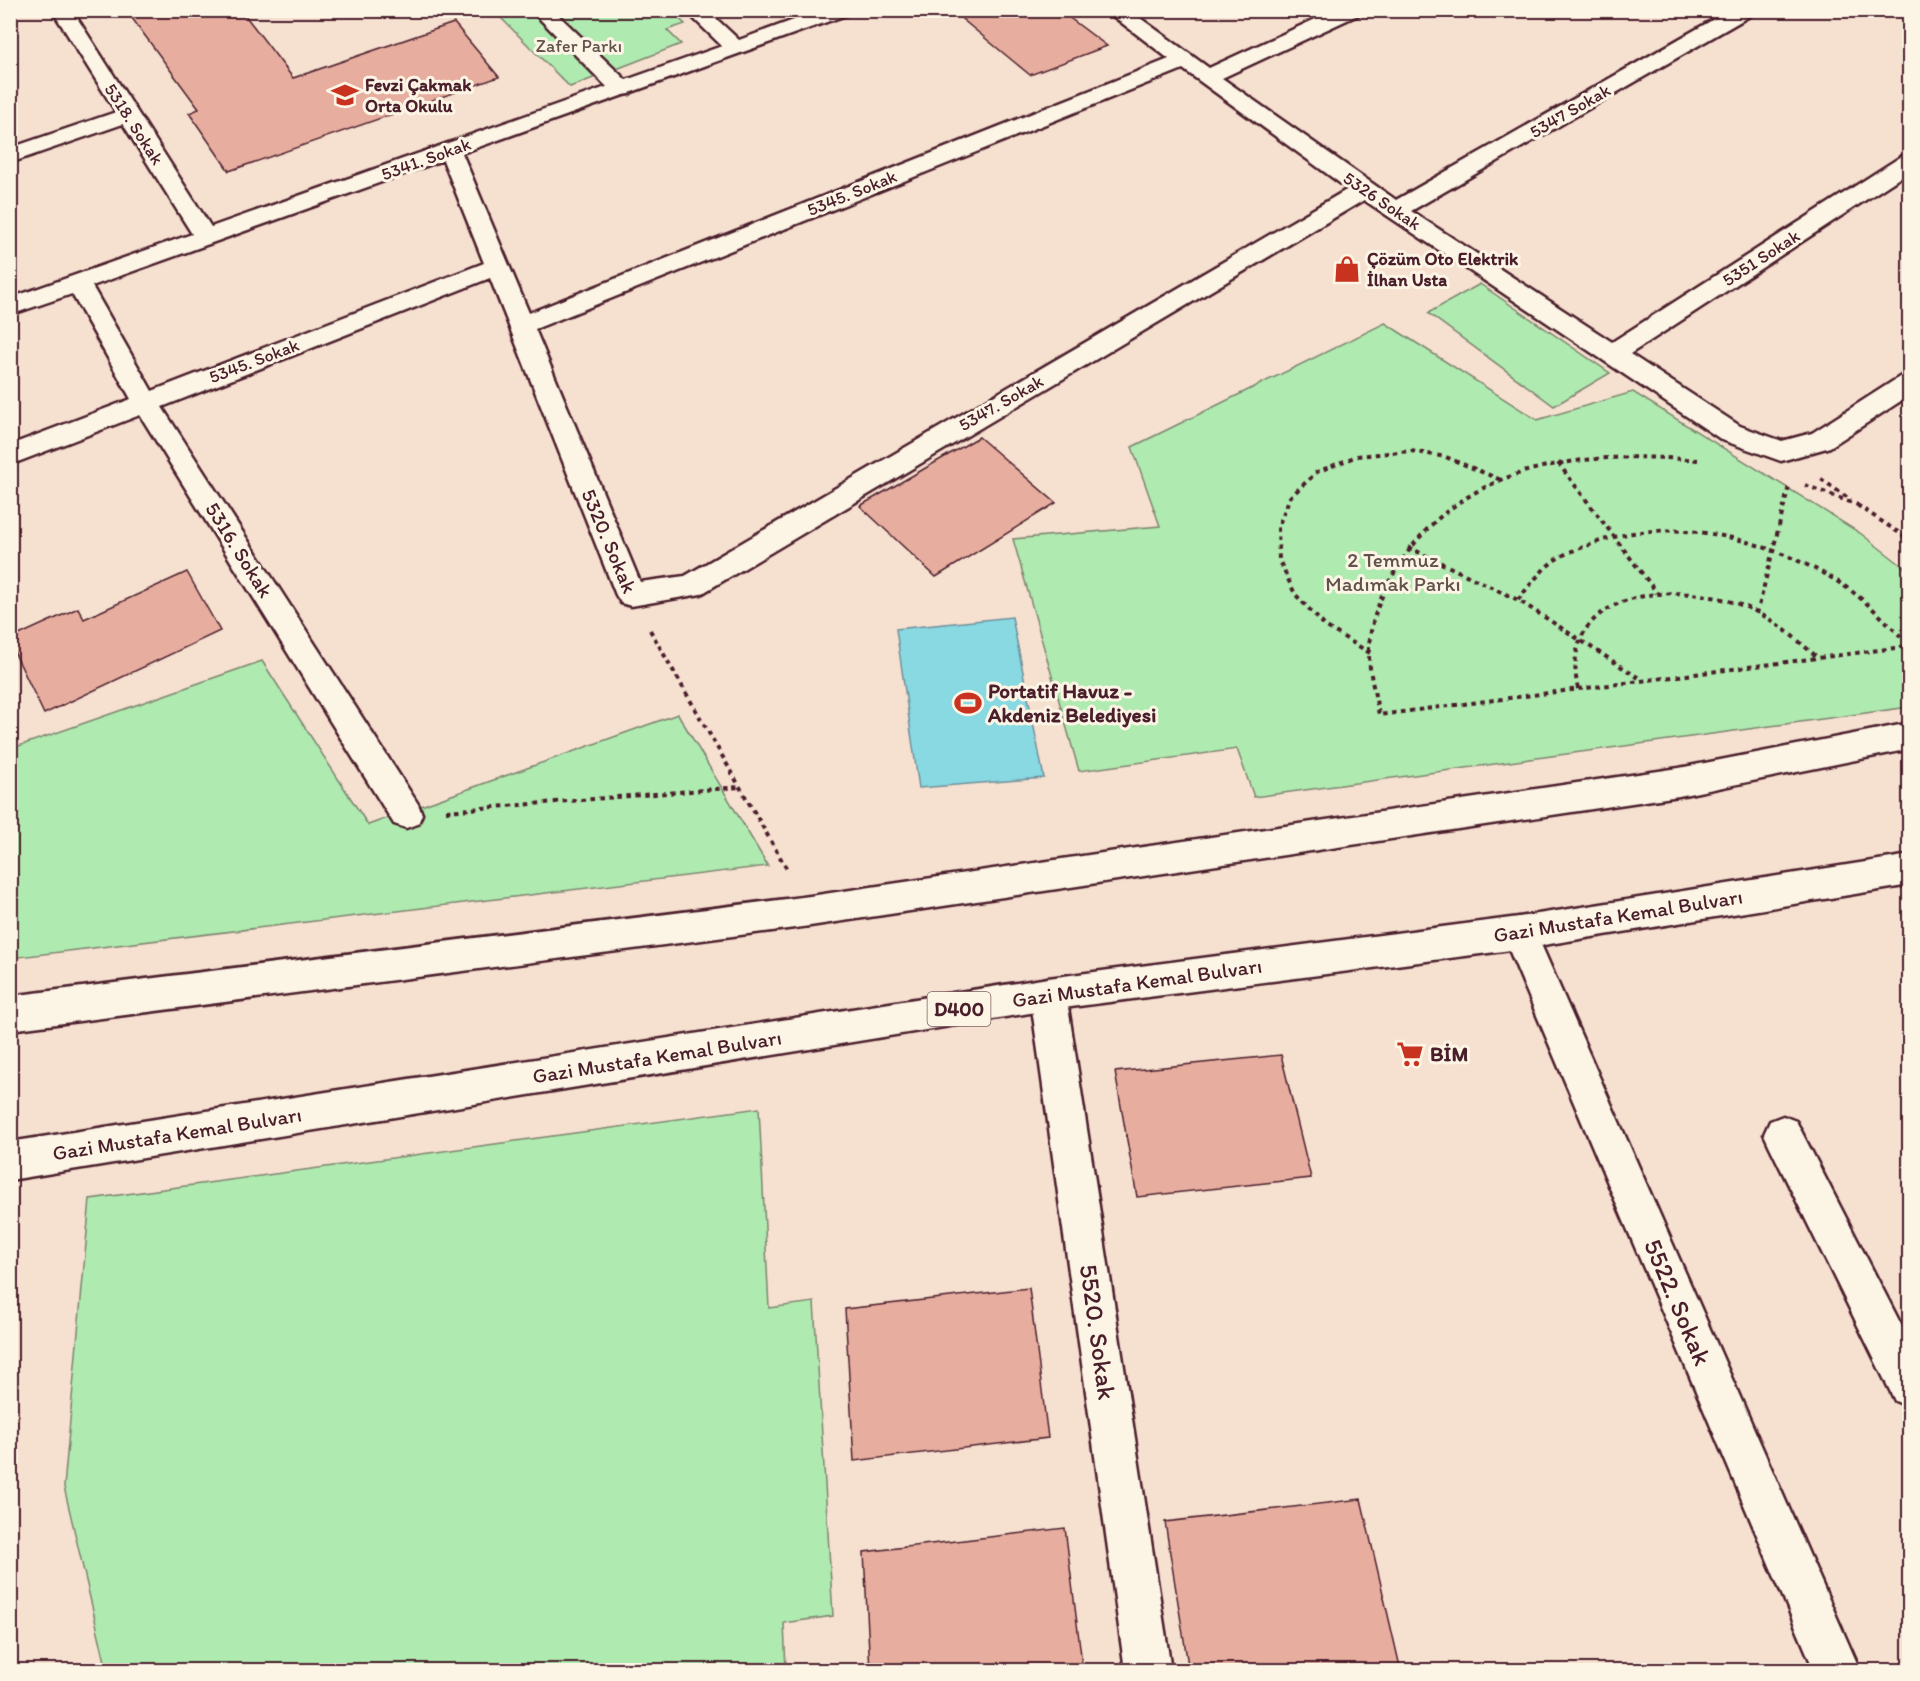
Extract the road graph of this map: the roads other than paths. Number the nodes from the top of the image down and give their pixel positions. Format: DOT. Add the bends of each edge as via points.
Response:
graph roads {
  1 [pos="62,10"];
  2 [pos="541,10"];
  3 [pos="694,10"];
  4 [pos="842,10"];
  5 [pos="1115,10"];
  6 [pos="1353,10"];
  7 [pos="1746,10"];
  8 [pos="736,48"];
  9 [pos="1184,61"];
  10 [pos="1206,76"];
  11 [pos="622,89"];
  12 [pos="128,115"];
  13 [pos="450,150"];
  14 [pos="10,156"];
  15 [pos="1910,161"];
  16 [pos="1364,190"];
  17 [pos="1394,211"];
  18 [pos="206,237"];
  19 [pos="497,267"];
  20 [pos="78,283"];
  21 [pos="10,307"];
  22 [pos="521,325"];
  23 [pos="1612,354"];
  24 [pos="1910,382"];
  25 [pos="146,403"];
  26 [pos="10,456"];
  27 [pos="631,595"];
  28 [pos="1910,736"];
  29 [pos="406,814"];
  30 [pos="1910,870"];
  31 [pos="1519,933"];
  32 [pos="1047,994"];
  33 [pos="10,1013"];
  34 [pos="1783,1134"];
  35 [pos="10,1161"];
  36 [pos="1910,1386"];
  37 [pos="1148,1671"];
  38 [pos="1837,1671"];
  1 -- 12 [label="main road, 5318. Sokak"];
  2 -- 11 [label="main road"];
  3 -- 8 [label="main road"];
  4 -- 8 [label="main road, 5341. Sokak"];
  5 -- 9 [label="main road, 5326 Sokak"];
  6 -- 10 [label="main road"];
  7 -- 17 [label="main road, 5347 Sokak"];
  8 -- 11 [label="main road, 5341. Sokak"];
  9 -- 10 [label="main road, 5326 Sokak"];
  9 -- 22 [label="main road, 5345. Sokak"];
  10 -- 16 [label="main road, 5326 Sokak"];
  11 -- 13 [label="main road, 5341. Sokak"];
  12 -- 14 [label="main road"];
  12 -- 18 [label="main road, 5318. Sokak"];
  13 -- 18 [label="main road, 5341. Sokak"];
  13 -- 19 [label="main road, 5320. Sokak"];
  15 -- 23 [label="main road, 5351 Sokak"];
  16 -- 17 [label="main road, 5326 Sokak"];
  16 -- 27 [label="main road, 5347. Sokak" via="691,586"];
  17 -- 23 [label="main road, 5326 Sokak"];
  18 -- 20 [label="main road, 5341. Sokak"];
  19 -- 22 [label="main road, 5320. Sokak"];
  19 -- 25 [label="main road, 5345. Sokak"];
  20 -- 21 [label="main road, 5341. Sokak"];
  20 -- 25 [label="main road, 5316. Sokak"];
  22 -- 27 [label="main road, 5320. Sokak"];
  23 -- 24 [label="main road, 5326 Sokak" via="1731,433 1781,450 1821,440"];
  25 -- 26 [label="main road, 5345. Sokak"];
  25 -- 29 [label="main road, 5316. Sokak"];
  28 -- 33 [label="main road" via="1679,782 810,911"];
  30 -- 31 [label="main road, Gazi Mustafa Kemal Bulvarı / D400"];
  31 -- 32 [label="main road, Gazi Mustafa Kemal Bulvarı / D400"];
  31 -- 38 [label="main road, 5522. Sokak"];
  32 -- 35 [label="main road, Gazi Mustafa Kemal Bulvarı / D400"];
  32 -- 37 [label="main road, 5520. Sokak"];
  34 -- 36 [label="main road"];
}
